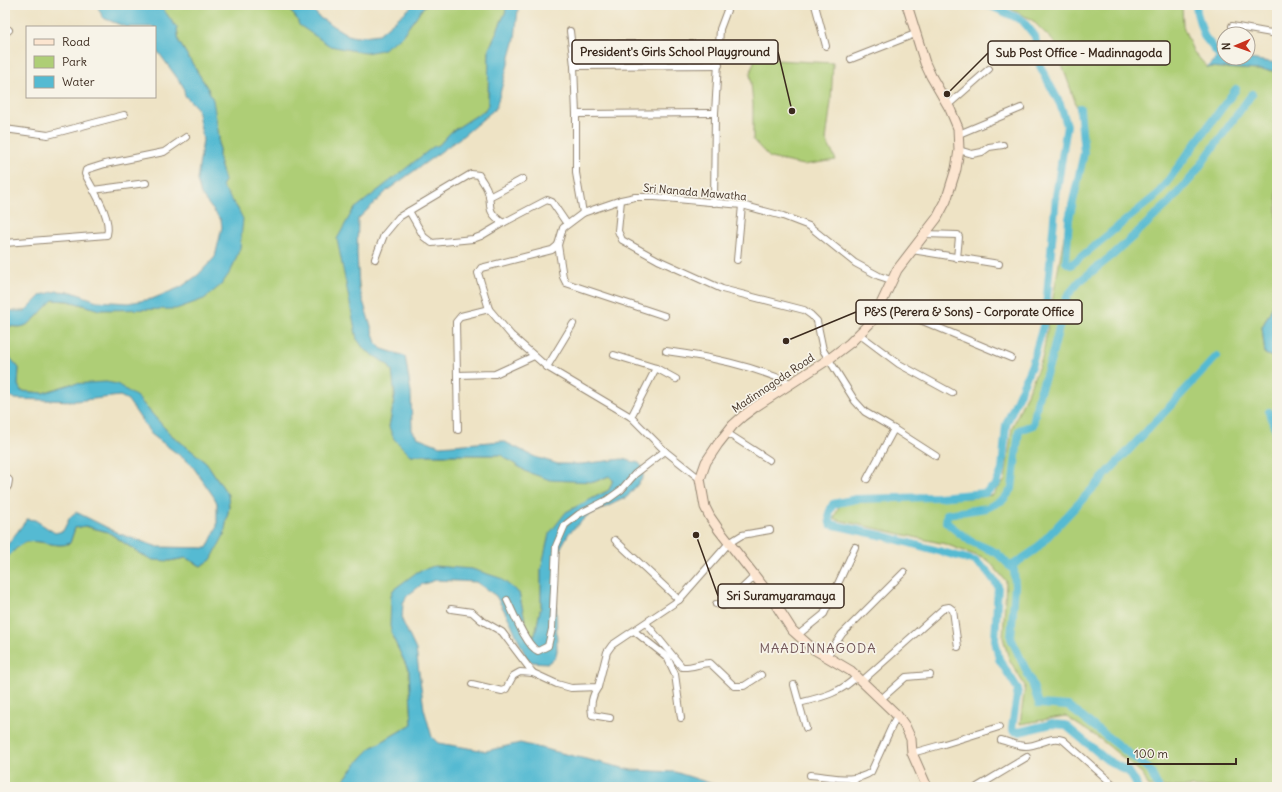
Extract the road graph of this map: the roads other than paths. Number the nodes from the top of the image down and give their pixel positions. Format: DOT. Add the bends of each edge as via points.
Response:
graph roads {
  1 [pos="729,5"];
  2 [pos="815,5"];
  3 [pos="907,5"];
  4 [pos="1256,30"];
  5 [pos="570,31"];
  6 [pos="915,34"];
  7 [pos="1277,34"];
  8 [pos="600,44"];
  9 [pos="719,44"];
  10 [pos="826,46"];
  11 [pos="851,59"];
  12 [pos="719,65"];
  13 [pos="574,66"];
  14 [pos="989,69"];
  15 [pos="948,105"];
  16 [pos="1021,108"];
  17 [pos="716,113"];
  18 [pos="576,114"];
  19 [pos="124,115"];
  20 [pos="5,129"];
  21 [pos="959,134"];
  22 [pos="186,137"];
  23 [pos="1003,145"];
  24 [pos="959,150"];
  25 [pos="523,179"];
  26 [pos="146,183"];
  27 [pos="93,190"];
  28 [pos="489,197"];
  29 [pos="621,200"];
  30 [pos="714,203"];
  31 [pos="742,205"];
  32 [pos="409,212"];
  33 [pos="583,212"];
  34 [pos="503,223"];
  35 [pos="567,224"];
  36 [pos="924,234"];
  37 [pos="5,243"];
  38 [pos="558,245"];
  39 [pos="912,250"];
  40 [pos="957,258"];
  41 [pos="374,259"];
  42 [pos="737,260"];
  43 [pos="999,264"];
  44 [pos="891,280"];
  45 [pos="882,304"];
  46 [pos="489,309"];
  47 [pos="665,316"];
  48 [pos="573,324"];
  49 [pos="859,334"];
  50 [pos="666,351"];
  51 [pos="614,355"];
  52 [pos="534,356"];
  53 [pos="1011,358"];
  54 [pos="829,359"];
  55 [pos="547,366"];
  56 [pos="656,368"];
  57 [pos="457,375"];
  58 [pos="676,379"];
  59 [pos="792,384"];
  60 [pos="952,393"];
  61 [pos="631,417"];
  62 [pos="894,429"];
  63 [pos="458,430"];
  64 [pos="726,433"];
  65 [pos="666,451"];
  66 [pos="936,456"];
  67 [pos="769,460"];
  68 [pos="5,477"];
  69 [pos="700,479"];
  70 [pos="867,479"];
  71 [pos="5,490"];
  72 [pos="770,530"];
  73 [pos="615,540"];
  74 [pos="729,543"];
  75 [pos="855,547"];
  76 [pos="904,572"];
  77 [pos="755,576"];
  78 [pos="507,600"];
  79 [pos="679,600"];
  80 [pos="716,604"];
  81 [pos="451,609"];
  82 [pos="646,623"];
  83 [pos="634,631"];
  84 [pos="798,635"];
  85 [pos="958,647"];
  86 [pos="827,656"];
  87 [pos="533,673"];
  88 [pos="761,675"];
  89 [pos="930,675"];
  90 [pos="859,679"];
  91 [pos="472,684"];
  92 [pos="794,685"];
  93 [pos="598,687"];
  94 [pos="880,700"];
  95 [pos="799,703"];
  96 [pos="897,715"];
  97 [pos="610,718"];
  98 [pos="681,718"];
  99 [pos="999,726"];
  100 [pos="806,728"];
  101 [pos="1001,740"];
  102 [pos="912,752"];
  103 [pos="1027,757"];
  104 [pos="810,775"];
  105 [pos="858,777"];
  106 [pos="848,787"];
  107 [pos="927,787"];
  108 [pos="977,787"];
  109 [pos="1116,787"];
  1 -- 9 [label="street" via="720,29"];
  2 -- 10 [label="street"];
  3 -- 6 [label="street, Madinnagoda Road"];
  4 -- 7 [label="street"];
  5 -- 13 [label="street"];
  6 -- 11 [label="street"];
  6 -- 15 [label="street, Madinnagoda Road" via="927,69"];
  8 -- 9 [label="street"];
  9 -- 12 [label="street"];
  12 -- 13 [label="street"];
  12 -- 17 [label="street"];
  13 -- 18 [label="street"];
  14 -- 15 [label="street"];
  15 -- 21 [label="street, Madinnagoda Road"];
  16 -- 21 [label="street"];
  17 -- 18 [label="street"];
  17 -- 30 [label="street"];
  18 -- 33 [label="street" via="576,173"];
  19 -- 20 [label="street" via="48,135"];
  21 -- 24 [label="street, Madinnagoda Road"];
  22 -- 27 [label="street" via="164,152 86,170 85,174"];
  23 -- 24 [label="street" via="972,154"];
  24 -- 36 [label="street, Madinnagoda Road" via="946,201"];
  25 -- 28 [label="street"];
  26 -- 27 [label="street"];
  27 -- 37 [label="street" via="109,228 107,235"];
  28 -- 32 [label="street" via="488,190 478,175 471,174"];
  28 -- 34 [label="street" via="490,210"];
  29 -- 30 [label="street, Sri Nanada Mawatha" via="655,197"];
  29 -- 33 [label="street, Sri Nanada Mawatha"];
  29 -- 54 [label="street" via="618,231 622,240 658,260 722,289 804,310 816,321 823,350"];
  30 -- 31 [label="street, Sri Nanada Mawatha"];
  31 -- 42 [label="street"];
  31 -- 44 [label="street, Sri Nanada Mawatha" via="809,226 855,263"];
  32 -- 34 [label="street" via="424,237 432,243 473,239"];
  32 -- 41 [label="street" via="399,217 384,235"];
  33 -- 35 [label="street, Sri Nanada Mawatha"];
  34 -- 35 [label="street" via="548,200"];
  35 -- 38 [label="street, Sri Nanada Mawatha" via="563,228"];
  36 -- 39 [label="street, Madinnagoda Road"];
  36 -- 40 [label="street" via="958,235"];
  38 -- 46 [label="street" via="552,250 481,268 478,273"];
  38 -- 47 [label="street" via="566,284"];
  39 -- 40 [label="street"];
  39 -- 44 [label="street, Madinnagoda Road"];
  40 -- 43 [label="street"];
  44 -- 45 [label="street, Madinnagoda Road"];
  45 -- 49 [label="street, Madinnagoda Road" via="874,319"];
  45 -- 53 [label="street"];
  46 -- 52 [label="street" via="511,335"];
  46 -- 57 [label="street" via="461,316 456,322"];
  48 -- 55 [label="street"];
  49 -- 54 [label="street, Madinnagoda Road"];
  49 -- 60 [label="street" via="899,364"];
  50 -- 59 [label="street" via="733,364 775,376"];
  51 -- 56 [label="street"];
  52 -- 55 [label="street"];
  52 -- 57 [label="street" via="495,374"];
  54 -- 59 [label="street, Madinnagoda Road"];
  54 -- 62 [label="street" via="855,401 865,412"];
  55 -- 61 [label="street"];
  56 -- 58 [label="street"];
  56 -- 61 [label="street"];
  57 -- 63 [label="street"];
  59 -- 64 [label="street, Madinnagoda Road" via="742,416"];
  61 -- 65 [label="street"];
  62 -- 66 [label="street"];
  62 -- 70 [label="street"];
  64 -- 67 [label="street"];
  64 -- 69 [label="street, Madinnagoda Road" via="706,462"];
  65 -- 69 [label="street"];
  65 -- 78 [label="street" via="635,474 612,497 579,514 565,525 556,546 552,629 548,646 538,652 534,650 523,634"];
  68 -- 71 [label="street" via="8,486"];
  69 -- 74 [label="street" via="705,507"];
  72 -- 74 [label="street" via="742,535"];
  73 -- 79 [label="street"];
  74 -- 77 [label="street"];
  74 -- 79 [label="street"];
  75 -- 84 [label="street" via="824,614"];
  76 -- 86 [label="street" via="842,634"];
  77 -- 80 [label="street" via="723,606"];
  77 -- 84 [label="street"];
  79 -- 82 [label="street"];
  81 -- 87 [label="street" via="472,612 502,632"];
  82 -- 83 [label="street"];
  82 -- 88 [label="street" via="682,667 710,664 734,686 744,686"];
  83 -- 93 [label="street" via="612,645 607,652"];
  83 -- 98 [label="street" via="667,657 675,674"];
  84 -- 86 [label="street" via="812,648"];
  85 -- 90 [label="street" via="953,610 949,607 944,608"];
  86 -- 90 [label="street"];
  87 -- 91 [label="street" via="520,672 513,676 506,689 502,691"];
  87 -- 93 [label="street" via="571,688"];
  89 -- 94 [label="street" via="906,677"];
  90 -- 94 [label="street"];
  90 -- 95 [label="street" via="828,696"];
  92 -- 95 [label="street"];
  93 -- 97 [label="street" via="590,709 592,715"];
  94 -- 96 [label="street"];
  95 -- 100 [label="street"];
  96 -- 102 [label="street" via="911,739"];
  96 -- 105 [label="street" via="871,772"];
  99 -- 102 [label="street"];
  101 -- 109 [label="street" via="1031,746 1058,737"];
  102 -- 107 [label="street"];
  103 -- 108 [label="street"];
  104 -- 105 [label="street"];
  105 -- 106 [label="street"];
}
